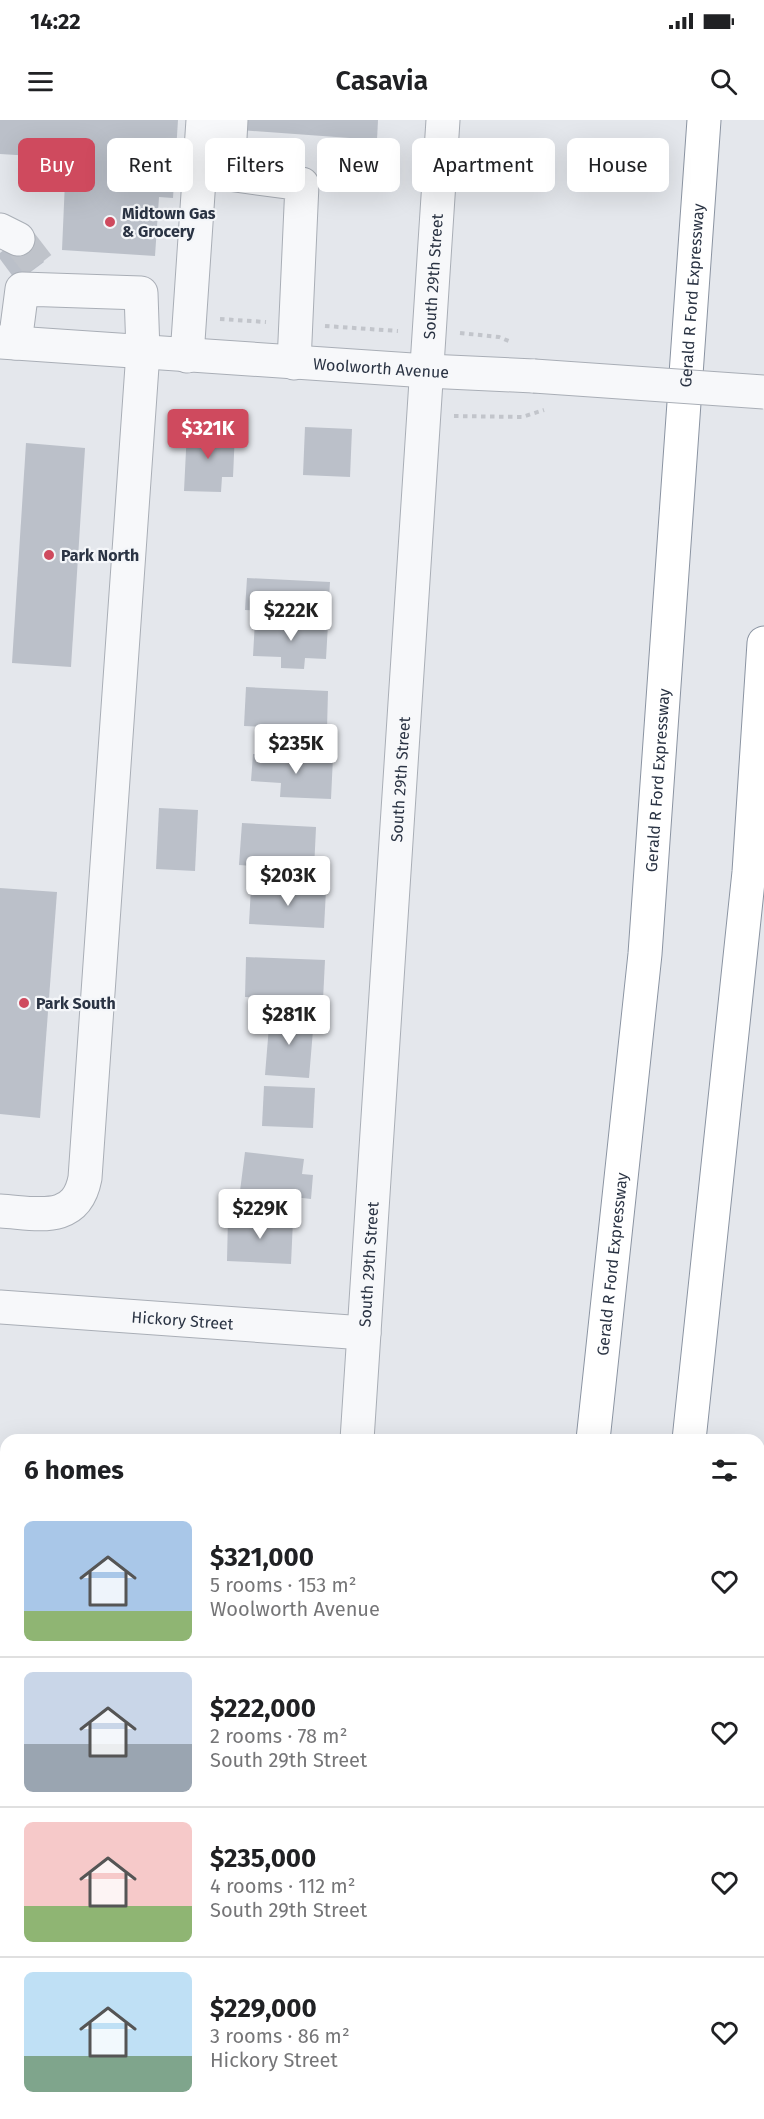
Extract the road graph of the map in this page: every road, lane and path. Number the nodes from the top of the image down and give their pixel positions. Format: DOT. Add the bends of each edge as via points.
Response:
graph roads {
  1 [pos="203,120"];
  2 [pos="231,120"];
  3 [pos="443,120"];
  4 [pos="704,120"];
  5 [pos="27,280"];
  6 [pos="189,317"];
  7 [pos="294,324"];
  8 [pos="429,333"];
  9 [pos="8,343"];
  10 [pos="519,345"];
  11 [pos="143,352"];
  12 [pos="187,356"];
  13 [pos="294,363"];
  14 [pos="427,371"];
  15 [pos="764,392"];
  16 [pos="545,410"];
  17 [pos="424,415"];
  18 [pos="764,643"];
  19 [pos="0,1211"];
  20 [pos="0,1307"];
  21 [pos="364,1333"];
  22 [pos="357,1434"];
  23 [pos="594,1434"];
  24 [pos="690,1434"];
  1 -- 6 [label="street"];
  2 -- 7 [label="street" via="228,174 302,184"];
  3 -- 8 [label="street, South 29th Street"];
  4 -- 23 [label="highway, Gerald R Ford Expressway" via="645,954"];
  5 -- 9 [label="street"];
  5 -- 11 [label="street" via="141,294"];
  6 -- 7 [label="path"];
  6 -- 12 [label="street"];
  7 -- 8 [label="path"];
  7 -- 13 [label="street"];
  8 -- 10 [label="path" via="480,334"];
  8 -- 14 [label="street, South 29th Street"];
  9 -- 11 [label="street, Woolworth Avenue"];
  11 -- 12 [label="street, Woolworth Avenue"];
  11 -- 19 [label="street" via="85,1178 78,1200 58,1213"];
  12 -- 13 [label="street, Woolworth Avenue"];
  13 -- 14 [label="street, Woolworth Avenue"];
  14 -- 15 [label="street, Woolworth Avenue, bridge"];
  14 -- 17 [label="street, South 29th Street"];
  16 -- 17 [label="path" via="522,417"];
  17 -- 21 [label="street, South 29th Street"];
  18 -- 24 [label="highway" via="747,895"];
  20 -- 21 [label="street, Hickory Street"];
  21 -- 22 [label="street, South 29th Street"];
}
